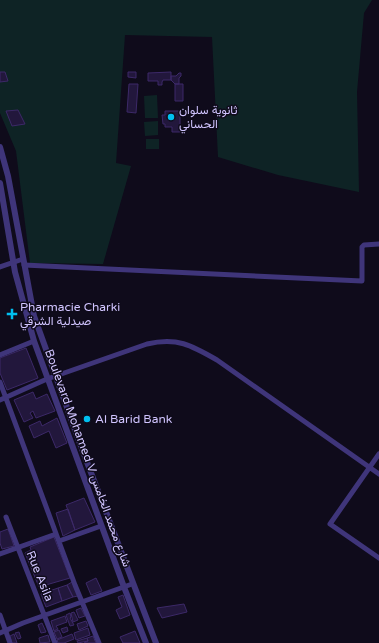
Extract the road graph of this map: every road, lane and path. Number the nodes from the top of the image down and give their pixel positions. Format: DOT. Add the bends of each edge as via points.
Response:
graph roads {
  1 [pos="0,147"];
  2 [pos="0,183"];
  3 [pos="2,207"];
  4 [pos="379,244"];
  5 [pos="13,262"];
  6 [pos="23,262"];
  7 [pos="0,267"];
  8 [pos="34,342"];
  9 [pos="0,355"];
  10 [pos="56,377"];
  11 [pos="47,380"];
  12 [pos="0,382"];
  13 [pos="6,397"];
  14 [pos="0,400"];
  15 [pos="379,454"];
  16 [pos="370,468"];
  17 [pos="379,474"];
  18 [pos="6,517"];
  19 [pos="101,526"];
  20 [pos="56,534"];
  21 [pos="59,541"];
  22 [pos="18,549"];
  23 [pos="0,554"];
  24 [pos="379,558"];
  25 [pos="132,584"];
  26 [pos="124,587"];
  27 [pos="83,602"];
  28 [pos="0,616"];
  29 [pos="44,616"];
  30 [pos="6,631"];
  31 [pos="0,633"];
  32 [pos="10,643"];
  33 [pos="55,643"];
  34 [pos="99,643"];
  35 [pos="146,643"];
  36 [pos="156,643"];
  1 -- 6 [label="street, Boulevard Mohamed V شارع محمد الخامس" via="8,176"];
  2 -- 3 [label="street, Boulevard Mohamed V شارع محمد الخامس"];
  3 -- 5 [label="street, Boulevard Mohamed V شارع محمد الخامس"];
  4 -- 6 [label="street" via="362,247 362,281 108,270"];
  5 -- 6 [label="street"];
  5 -- 7 [label="street"];
  5 -- 8 [label="street, Boulevard Mohamed V شارع محمد الخامس"];
  6 -- 10 [label="street, Boulevard Mohamed V شارع محمد الخامس" via="34,316"];
  8 -- 9 [label="street"];
  8 -- 11 [label="street, Boulevard Mohamed V شارع محمد الخامس"];
  10 -- 11 [label="street"];
  10 -- 16 [label="street" via="147,344 179,342 217,360"];
  10 -- 25 [label="street, Boulevard Mohamed V شارع محمد الخامس"];
  11 -- 13 [label="street"];
  11 -- 19 [label="street, Boulevard Mohamed V شارع محمد الخامس"];
  12 -- 13 [label="street"];
  13 -- 14 [label="street"];
  13 -- 20 [label="street"];
  15 -- 16 [label="street"];
  16 -- 17 [label="street"];
  16 -- 24 [label="street" via="330,524"];
  18 -- 22 [label="street, Rue Asila"];
  19 -- 21 [label="street"];
  19 -- 26 [label="street, Boulevard Mohamed V شارع محمد الخامس"];
  20 -- 21 [label="street"];
  20 -- 22 [label="street"];
  21 -- 27 [label="street"];
  22 -- 23 [label="street"];
  22 -- 29 [label="street, Rue Asila"];
  25 -- 26 [label="street"];
  25 -- 36 [label="street, Boulevard Mohamed V شارع محمد الخامس"];
  26 -- 27 [label="street"];
  26 -- 35 [label="street, Boulevard Mohamed V شارع محمد الخامس"];
  27 -- 29 [label="street"];
  27 -- 34 [label="street"];
  28 -- 30 [label="street"];
  29 -- 30 [label="street"];
  29 -- 33 [label="street, Rue Asila"];
  30 -- 31 [label="street"];
  30 -- 32 [label="street"];
}
